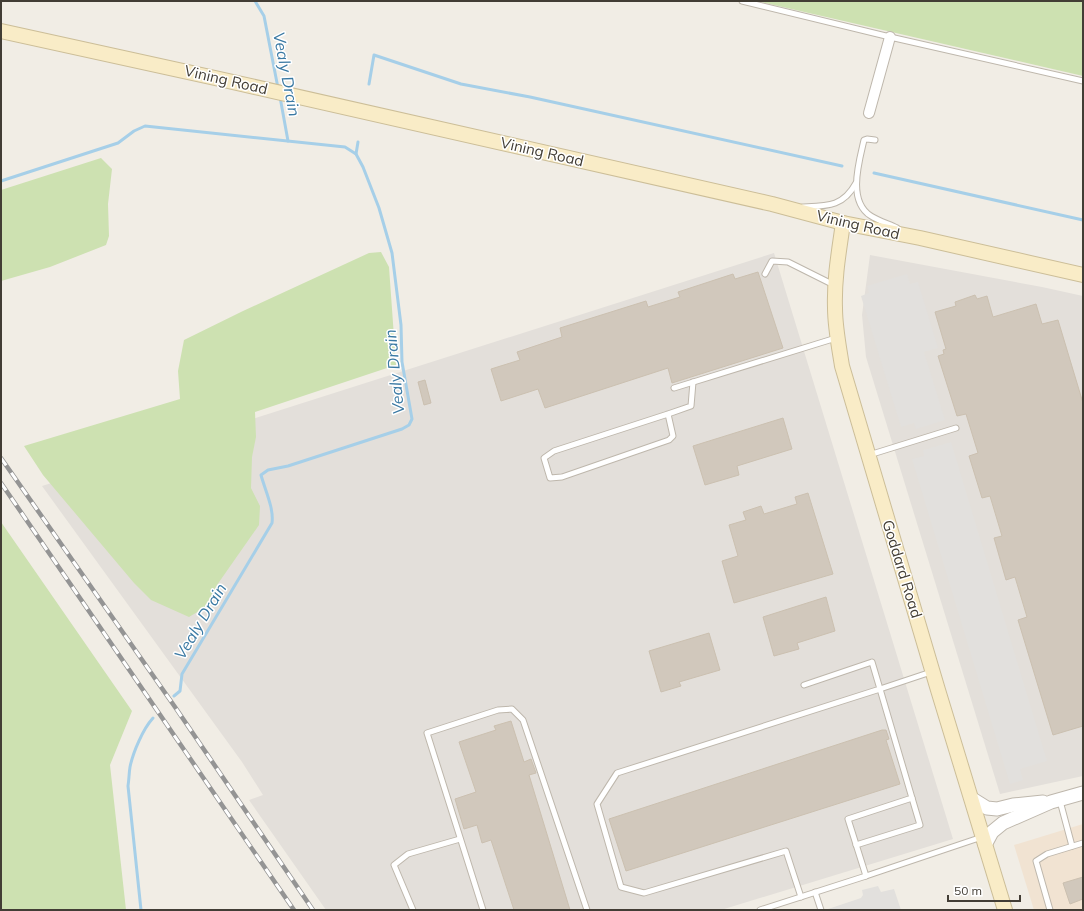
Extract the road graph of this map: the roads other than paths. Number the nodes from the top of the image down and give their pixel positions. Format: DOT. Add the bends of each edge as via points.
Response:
graph roads {
  1 [pos="742,1"];
  2 [pos="1,31"];
  3 [pos="890,37"];
  4 [pos="1083,81"];
  5 [pos="869,113"];
  6 [pos="875,140"];
  7 [pos="857,182"];
  8 [pos="786,208"];
  9 [pos="843,223"];
  10 [pos="920,238"];
  11 [pos="765,274"];
  12 [pos="1083,275"];
  13 [pos="835,286"];
  14 [pos="837,337"];
  15 [pos="692,382"];
  16 [pos="674,388"];
  17 [pos="668,414"];
  18 [pos="956,428"];
  19 [pos="868,455"];
  20 [pos="932,672"];
  21 [pos="804,685"];
  22 [pos="880,689"];
  23 [pos="1083,793"];
  24 [pos="912,798"];
  25 [pos="971,798"];
  26 [pos="1055,800"];
  27 [pos="460,838"];
  28 [pos="984,841"];
  29 [pos="1083,843"];
  30 [pos="856,845"];
  31 [pos="1072,846"];
  32 [pos="866,876"];
  33 [pos="815,892"];
  34 [pos="801,897"];
  35 [pos="413,910"];
  36 [pos="483,910"];
  37 [pos="587,910"];
  38 [pos="760,910"];
  39 [pos="821,910"];
  40 [pos="1005,910"];
  41 [pos="1050,910"];
  1 -- 3 [label="lane"];
  2 -- 8 [label="main road, Vining Road"];
  3 -- 4 [label="lane"];
  3 -- 5 [label="street"];
  6 -- 7 [label="lane" via="864,140"];
  7 -- 8 [label="lane" via="848,194 832,205"];
  7 -- 10 [label="lane" via="857,195 867,213"];
  8 -- 9 [label="main road, Vining Road"];
  9 -- 10 [label="main road, Vining Road"];
  9 -- 13 [label="main road, Goddard Road"];
  10 -- 12 [label="main road, Vining Road"];
  11 -- 13 [label="lane" via="772,261 788,262"];
  13 -- 14 [label="main road, Goddard Road"];
  14 -- 15 [label="lane"];
  14 -- 19 [label="main road, Goddard Road" via="842,366"];
  15 -- 16 [label="lane"];
  15 -- 17 [label="lane" via="691,406"];
  17 -- 17 [label="lane" via="554,451 544,458 550,478 562,477 670,440 673,436"];
  18 -- 19 [label="lane"];
  19 -- 20 [label="main road, Goddard Road"];
  20 -- 22 [label="lane"];
  20 -- 25 [label="main road, Goddard Road"];
  21 -- 22 [label="lane" via="872,662"];
  22 -- 24 [label="lane"];
  22 -- 34 [label="lane" via="617,773 597,804 621,887 644,893 786,851"];
  23 -- 26 [label="street"];
  24 -- 30 [label="lane" via="848,819"];
  24 -- 30 [label="lane" via="920,825"];
  25 -- 26 [label="street" via="987,808 997,809"];
  25 -- 28 [label="main road, Goddard Road"];
  26 -- 28 [label="street" via="1001,824"];
  26 -- 31 [label="lane"];
  27 -- 35 [label="lane" via="408,854 394,866"];
  27 -- 36 [label="lane"];
  27 -- 37 [label="lane" via="427,733 498,710 512,709 523,720"];
  28 -- 32 [label="lane"];
  28 -- 40 [label="main road, Goddard Road"];
  29 -- 31 [label="lane"];
  30 -- 32 [label="lane"];
  31 -- 41 [label="lane" via="1036,860"];
  32 -- 33 [label="lane"];
  33 -- 34 [label="lane"];
  33 -- 39 [label="lane"];
  34 -- 38 [label="lane"];
}
